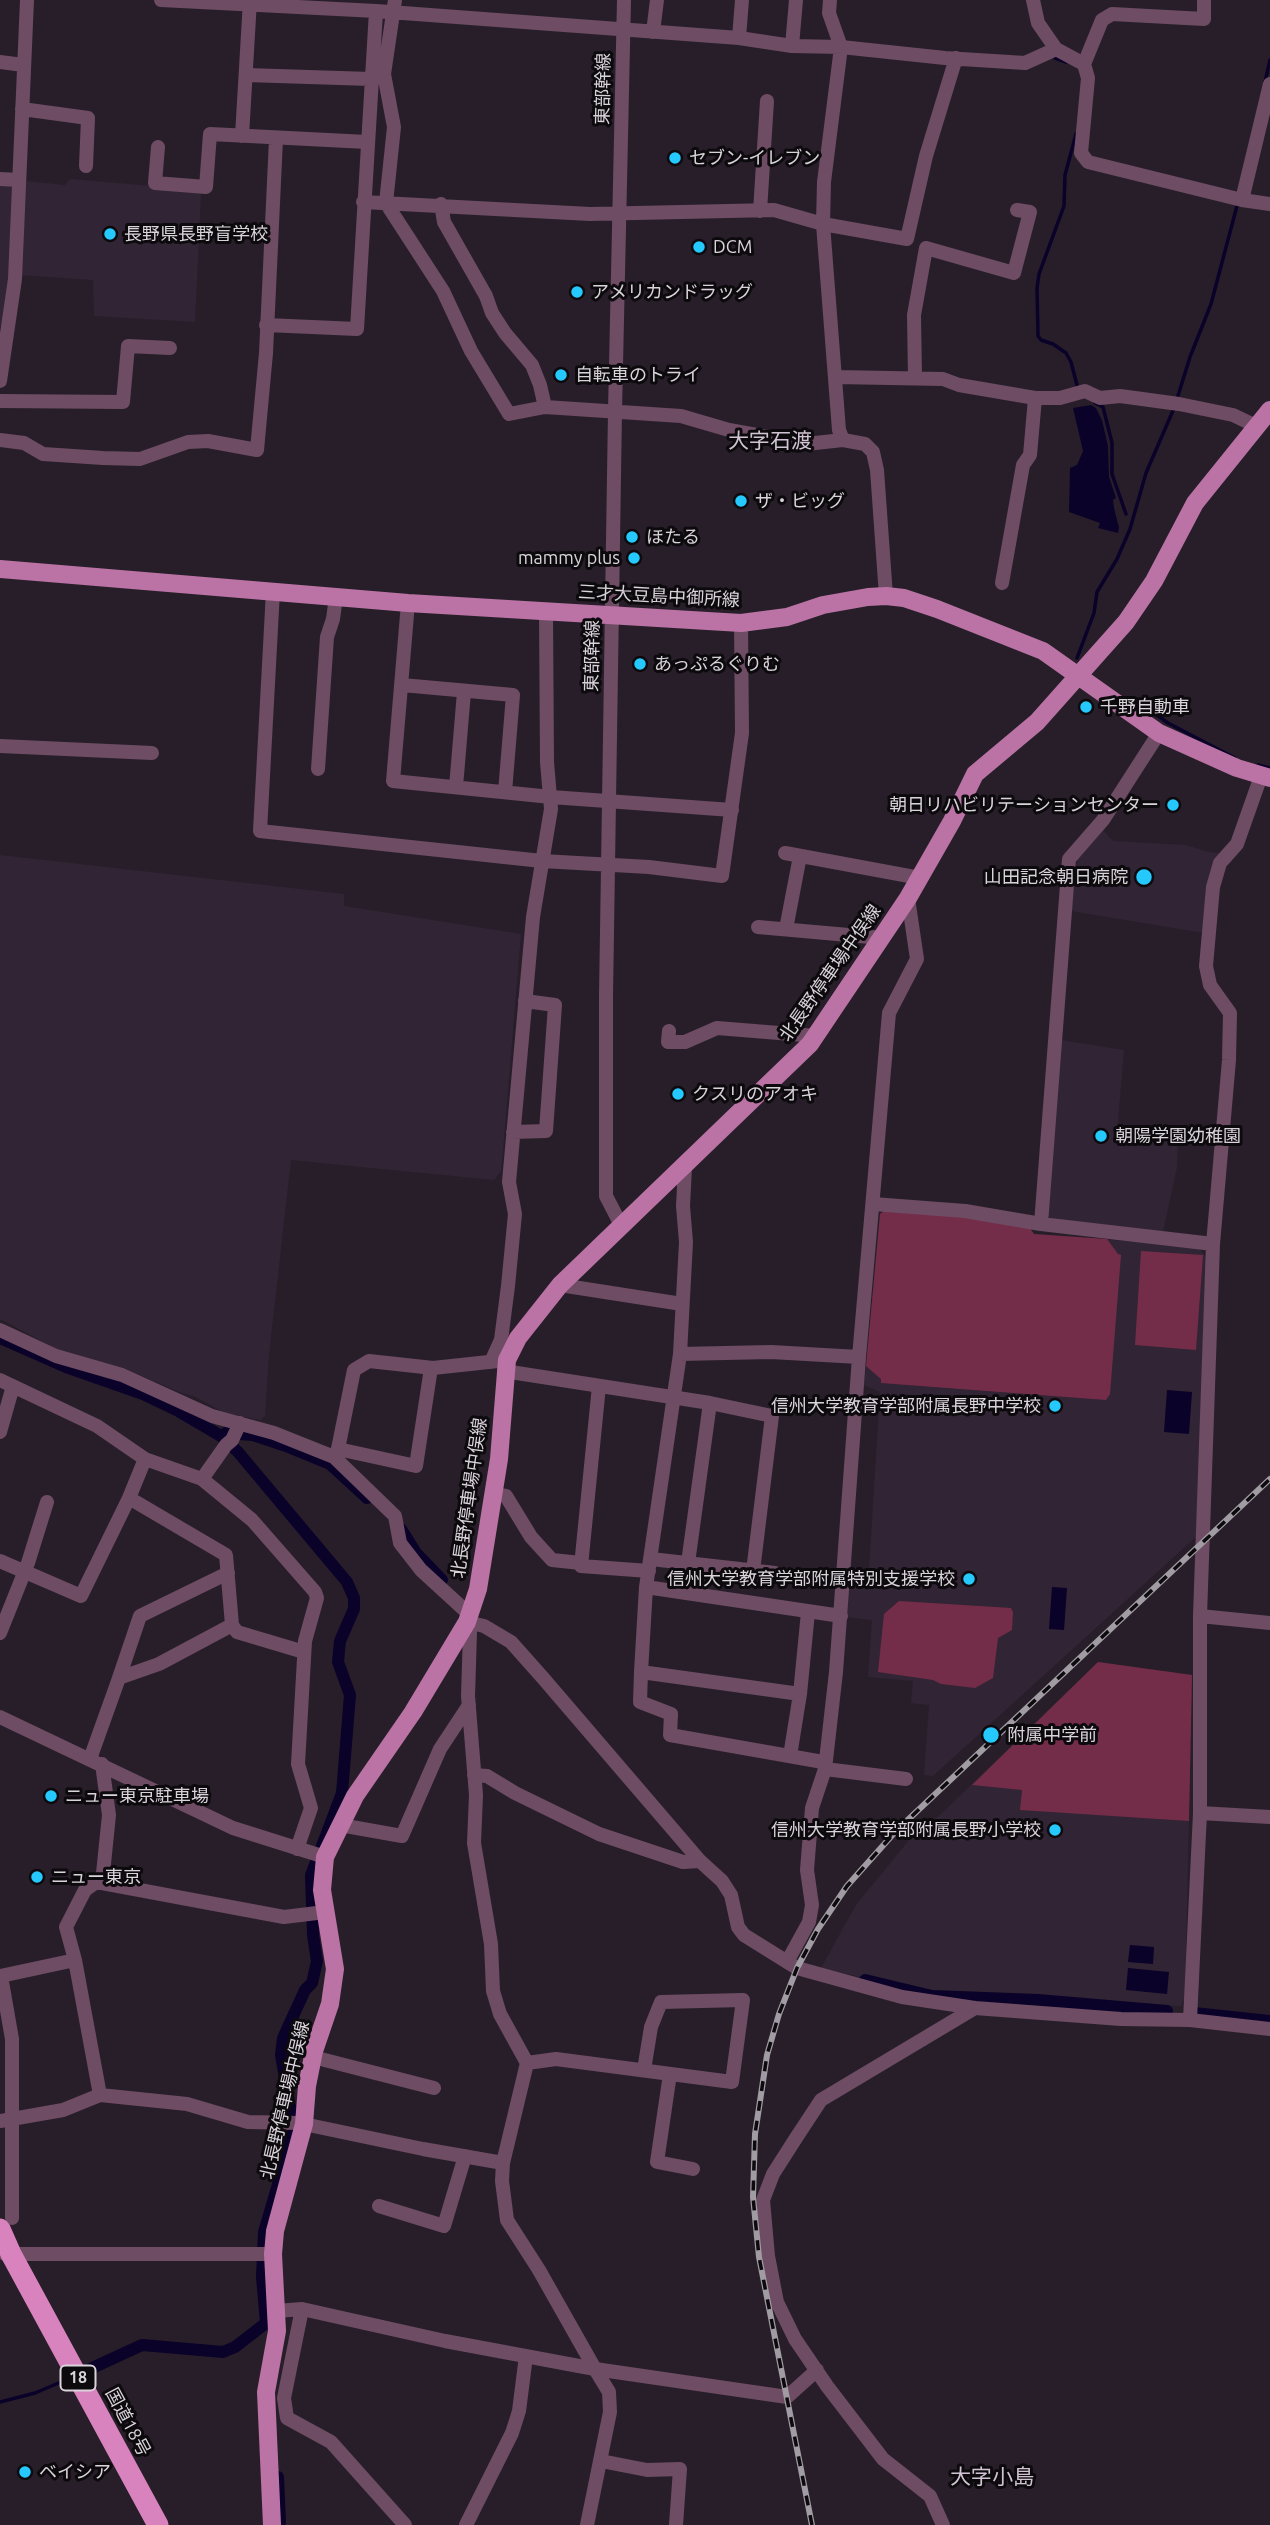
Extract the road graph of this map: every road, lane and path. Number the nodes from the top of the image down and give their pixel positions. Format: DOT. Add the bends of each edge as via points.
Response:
graph roads {
  1 [pos="27,0"];
  2 [pos="161,0"];
  3 [pos="624,0"];
  4 [pos="657,0"];
  5 [pos="742,0"];
  6 [pos="796,0"];
  7 [pos="830,0"];
  8 [pos="1033,0"];
  9 [pos="1204,0"];
  10 [pos="250,3"];
  11 [pos="317,4"];
  12 [pos="394,7"];
  13 [pos="376,11"];
  14 [pos="624,31"];
  15 [pos="653,32"];
  16 [pos="739,38"];
  17 [pos="792,46"];
  18 [pos="841,47"];
  19 [pos="1056,49"];
  20 [pos="956,58"];
  21 [pos="0,62"];
  22 [pos="1084,64"];
  23 [pos="23,65"];
  24 [pos="246,75"];
  25 [pos="371,79"];
  26 [pos="1270,84"];
  27 [pos="767,101"];
  28 [pos="1268,102"];
  29 [pos="22,108"];
  30 [pos="242,136"];
  31 [pos="276,139"];
  32 [pos="367,142"];
  33 [pos="158,148"];
  34 [pos="86,166"];
  35 [pos="0,179"];
  36 [pos="19,180"];
  37 [pos="1238,199"];
  38 [pos="363,202"];
  39 [pos="386,203"];
  40 [pos="441,204"];
  41 [pos="1270,204"];
  42 [pos="1017,210"];
  43 [pos="760,211"];
  44 [pos="620,212"];
  45 [pos="823,224"];
  46 [pos="907,239"];
  47 [pos="926,248"];
  48 [pos="267,325"];
  49 [pos="170,348"];
  50 [pos="0,373"];
  51 [pos="836,377"];
  52 [pos="915,377"];
  53 [pos="0,381"];
  54 [pos="1035,398"];
  55 [pos="0,401"];
  56 [pos="545,407"];
  57 [pos="1270,410"];
  58 [pos="615,411"];
  59 [pos="1256,426"];
  60 [pos="0,440"];
  61 [pos="843,440"];
  62 [pos="0,569"];
  63 [pos="1002,583"];
  64 [pos="273,591"];
  65 [pos="886,596"];
  66 [pos="336,597"];
  67 [pos="408,603"];
  68 [pos="546,612"];
  69 [pos="612,614"];
  70 [pos="741,623"];
  71 [pos="1078,677"];
  72 [pos="402,685"];
  73 [pos="464,692"];
  74 [pos="1159,733"];
  75 [pos="0,746"];
  76 [pos="152,753"];
  77 [pos="318,769"];
  78 [pos="1265,777"];
  79 [pos="456,787"];
  80 [pos="505,792"];
  81 [pos="551,797"];
  82 [pos="610,801"];
  83 [pos="732,810"];
  84 [pos="785,853"];
  85 [pos="800,856"];
  86 [pos="542,861"];
  87 [pos="608,865"];
  88 [pos="920,878"];
  89 [pos="908,898"];
  90 [pos="758,927"];
  91 [pos="786,929"];
  92 [pos="882,937"];
  93 [pos="525,1001"];
  94 [pos="669,1031"];
  95 [pos="816,1035"];
  96 [pos="513,1132"];
  97 [pos="685,1167"];
  98 [pos="873,1204"];
  99 [pos="1041,1224"];
  100 [pos="621,1225"];
  101 [pos="1213,1244"];
  102 [pos="560,1285"];
  103 [pos="682,1304"];
  104 [pos="0,1330"];
  105 [pos="680,1354"];
  106 [pos="859,1357"];
  107 [pos="501,1364"];
  108 [pos="431,1368"];
  109 [pos="7,1383"];
  110 [pos="599,1386"];
  111 [pos="674,1397"];
  112 [pos="710,1402"];
  113 [pos="0,1432"];
  114 [pos="233,1435"];
  115 [pos="336,1453"];
  116 [pos="145,1459"];
  117 [pos="202,1479"];
  118 [pos="493,1494"];
  119 [pos="129,1498"];
  120 [pos="47,1502"];
  121 [pos="0,1561"];
  122 [pos="581,1563"];
  123 [pos="688,1563"];
  124 [pos="650,1565"];
  125 [pos="25,1571"];
  126 [pos="753,1571"];
  127 [pos="228,1573"];
  128 [pos="775,1573"];
  129 [pos="646,1587"];
  130 [pos="808,1612"];
  131 [pos="841,1616"];
  132 [pos="1200,1616"];
  133 [pos="468,1618"];
  134 [pos="1270,1623"];
  135 [pos="232,1625"];
  136 [pos="0,1633"];
  137 [pos="304,1652"];
  138 [pos="641,1672"];
  139 [pos="119,1678"];
  140 [pos="800,1694"];
  141 [pos="469,1705"];
  142 [pos="0,1717"];
  143 [pos="790,1756"];
  144 [pos="96,1762"];
  145 [pos="825,1769"];
  146 [pos="474,1775"];
  147 [pos="906,1779"];
  148 [pos="1200,1813"];
  149 [pos="1270,1817"];
  150 [pos="341,1825"];
  151 [pos="314,1854"];
  152 [pos="699,1861"];
  153 [pos="102,1883"];
  154 [pos="317,1913"];
  155 [pos="75,1960"];
  156 [pos="787,1962"];
  157 [pos="975,2008"];
  158 [pos="1190,2020"];
  159 [pos="1270,2029"];
  160 [pos="313,2057"];
  161 [pos="527,2063"];
  162 [pos="644,2070"];
  163 [pos="670,2074"];
  164 [pos="434,2088"];
  165 [pos="100,2095"];
  166 [pos="6,2121"];
  167 [pos="297,2123"];
  168 [pos="465,2156"];
  169 [pos="503,2163"];
  170 [pos="693,2169"];
  171 [pos="379,2206"];
  172 [pos="6,2223"];
  173 [pos="5,2253"];
  174 [pos="264,2254"];
  175 [pos="302,2309"];
  176 [pos="276,2311"];
  177 [pos="526,2356"];
  178 [pos="595,2369"];
  179 [pos="817,2370"];
  180 [pos="601,2461"];
  181 [pos="158,2525"];
  182 [pos="272,2525"];
  183 [pos="405,2525"];
  184 [pos="466,2525"];
  185 [pos="587,2525"];
  186 [pos="677,2525"];
  187 [pos="943,2525"];
  1 -- 23 [label="street"];
  2 -- 10 [label="street"];
  3 -- 14 [label="street, 東部幹線"];
  4 -- 15 [label="street"];
  5 -- 16 [label="street"];
  6 -- 17 [label="street"];
  7 -- 18 [label="street" via="828,13"];
  8 -- 19 [label="street" via="1038,23"];
  9 -- 22 [label="street" via="1205,19 1112,13 1102,20"];
  10 -- 11 [label="street"];
  10 -- 24 [label="street"];
  11 -- 13 [label="street"];
  12 -- 13 [label="street"];
  12 -- 14 [label="street"];
  12 -- 39 [label="street" via="384,74 394,127"];
  13 -- 25 [label="street"];
  14 -- 15 [label="street"];
  14 -- 44 [label="street, 東部幹線"];
  15 -- 16 [label="street"];
  16 -- 17 [label="street"];
  17 -- 18 [label="street"];
  18 -- 20 [label="street"];
  18 -- 45 [label="street"];
  19 -- 20 [label="street" via="1025,63"];
  19 -- 22 [label="street"];
  20 -- 46 [label="street"];
  21 -- 23 [label="street"];
  22 -- 37 [label="street" via="1088,78 1081,153 1088,162"];
  23 -- 29 [label="street"];
  24 -- 25 [label="street"];
  24 -- 30 [label="street"];
  25 -- 32 [label="street"];
  26 -- 28 [label="street"];
  27 -- 43 [label="street"];
  28 -- 37 [label="street"];
  29 -- 34 [label="street" via="88,118"];
  29 -- 36 [label="street"];
  30 -- 31 [label="street"];
  30 -- 33 [label="street" via="211,134 206,187 155,183"];
  31 -- 32 [label="street"];
  31 -- 48 [label="street"];
  32 -- 38 [label="street"];
  35 -- 36 [label="street"];
  36 -- 50 [label="street" via="15,279"];
  37 -- 41 [label="street"];
  38 -- 39 [label="street"];
  38 -- 48 [label="street" via="357,329"];
  39 -- 40 [label="street"];
  39 -- 56 [label="street" via="443,291 471,351 509,414"];
  40 -- 44 [label="street" via="562,213"];
  40 -- 56 [label="street" via="444,222 492,313 532,365"];
  42 -- 47 [label="street" via="1030,212 1014,273"];
  43 -- 44 [label="street"];
  43 -- 45 [label="street" via="774,210"];
  44 -- 58 [label="street, 東部幹線"];
  45 -- 46 [label="street"];
  45 -- 51 [label="street"];
  46 -- 47 [label="street"];
  47 -- 52 [label="street" via="914,315"];
  48 -- 60 [label="street" via="257,450 188,442 140,459 43,454 24,443"];
  49 -- 55 [label="street" via="128,346 123,401"];
  50 -- 53 [label="street"];
  51 -- 52 [label="street"];
  51 -- 61 [label="street"];
  52 -- 54 [label="street"];
  54 -- 59 [label="street" via="1085,391 1100,398 1176,403 1233,415"];
  54 -- 63 [label="street" via="1030,454 1023,465"];
  56 -- 58 [label="street"];
  57 -- 59 [label="main road, 北長野停車場中俣線"];
  58 -- 61 [label="street" via="681,416 806,444"];
  58 -- 69 [label="street, 東部幹線"];
  59 -- 71 [label="main road, 北長野停車場中俣線" via="1195,503 1154,581 1126,622"];
  61 -- 65 [label="street" via="865,444 873,452"];
  62 -- 64 [label="main road, 三才大豆島中御所線"];
  64 -- 66 [label="main road, 三才大豆島中御所線"];
  64 -- 86 [label="street" via="260,831"];
  65 -- 70 [label="main road, 三才大豆島中御所線"];
  65 -- 71 [label="main road, 三才大豆島中御所線" via="937,609 1043,651"];
  66 -- 67 [label="main road, 三才大豆島中御所線"];
  66 -- 77 [label="street" via="327,637"];
  67 -- 68 [label="main road, 三才大豆島中御所線"];
  67 -- 72 [label="street"];
  68 -- 69 [label="main road, 三才大豆島中御所線"];
  68 -- 81 [label="street"];
  69 -- 70 [label="main road, 三才大豆島中御所線"];
  69 -- 82 [label="street, 東部幹線"];
  70 -- 83 [label="street" via="742,733"];
  71 -- 74 [label="main road, 三才大豆島中御所線"];
  71 -- 88 [label="main road, 北長野停車場中俣線" via="1037,722 975,774"];
  72 -- 73 [label="street"];
  72 -- 79 [label="street" via="393,781"];
  73 -- 79 [label="street"];
  73 -- 80 [label="street" via="513,695"];
  74 -- 78 [label="main road, 三才大豆島中御所線"];
  74 -- 99 [label="street" via="1103,820 1069,859"];
  75 -- 76 [label="street"];
  78 -- 101 [label="street" via="1237,844 1220,863 1213,887 1206,966 1210,985 1230,1013"];
  79 -- 80 [label="street"];
  80 -- 81 [label="street"];
  81 -- 82 [label="street"];
  81 -- 86 [label="street"];
  82 -- 83 [label="street"];
  82 -- 87 [label="street, 東部幹線"];
  83 -- 87 [label="street" via="722,876"];
  84 -- 85 [label="street"];
  85 -- 88 [label="street"];
  85 -- 91 [label="street"];
  86 -- 87 [label="street"];
  86 -- 93 [label="street"];
  87 -- 100 [label="street, 東部幹線" via="606,1196"];
  88 -- 89 [label="main road, 北長野停車場中俣線"];
  89 -- 92 [label="main road, 北長野停車場中俣線"];
  89 -- 98 [label="street" via="917,959 889,1013"];
  90 -- 91 [label="street"];
  91 -- 92 [label="street"];
  92 -- 95 [label="main road, 北長野停車場中俣線"];
  93 -- 96 [label="street"];
  93 -- 96 [label="street" via="555,1005 546,1131"];
  94 -- 95 [label="street" via="667,1042 685,1042 717,1028"];
  95 -- 97 [label="main road, 北長野停車場中俣線"];
  96 -- 107 [label="street" via="509,1182 515,1213"];
  97 -- 100 [label="main road, 北長野停車場中俣線"];
  97 -- 103 [label="street"];
  98 -- 99 [label="street"];
  98 -- 106 [label="street"];
  99 -- 101 [label="street"];
  100 -- 102 [label="main road, 北長野停車場中俣線"];
  101 -- 132 [label="street"];
  102 -- 103 [label="street"];
  102 -- 107 [label="main road, 北長野停車場中俣線"];
  103 -- 105 [label="street"];
  104 -- 114 [label="street" via="56,1356 122,1375 212,1416"];
  105 -- 106 [label="street" via="771,1352"];
  105 -- 111 [label="street"];
  106 -- 131 [label="street"];
  107 -- 108 [label="street"];
  107 -- 110 [label="street"];
  107 -- 118 [label="main road, 北長野停車場中俣線" via="499,1458"];
  108 -- 115 [label="street" via="369,1361 354,1370"];
  108 -- 115 [label="street" via="416,1466"];
  109 -- 113 [label="street"];
  109 -- 116 [label="street" via="97,1426"];
  110 -- 111 [label="street"];
  110 -- 122 [label="street"];
  111 -- 112 [label="street"];
  111 -- 124 [label="street"];
  112 -- 123 [label="street"];
  112 -- 126 [label="street" via="772,1416"];
  114 -- 115 [label="street" via="274,1433"];
  114 -- 117 [label="street"];
  115 -- 133 [label="street" via="395,1516 401,1543 421,1570"];
  116 -- 117 [label="street"];
  116 -- 119 [label="street"];
  117 -- 137 [label="street" via="251,1520 315,1592"];
  118 -- 122 [label="street" via="506,1496 531,1537 552,1560"];
  118 -- 133 [label="main road, 北長野停車場中俣線" via="478,1589"];
  119 -- 125 [label="street" via="80,1596"];
  119 -- 127 [label="street" via="226,1555"];
  120 -- 125 [label="street"];
  121 -- 125 [label="street"];
  122 -- 124 [label="street"];
  123 -- 124 [label="street"];
  123 -- 126 [label="street"];
  124 -- 129 [label="street"];
  125 -- 136 [label="street"];
  126 -- 128 [label="street"];
  127 -- 135 [label="street"];
  127 -- 139 [label="street" via="140,1616"];
  129 -- 130 [label="street"];
  129 -- 138 [label="street"];
  130 -- 131 [label="street"];
  130 -- 140 [label="street"];
  131 -- 145 [label="street"];
  132 -- 134 [label="street"];
  132 -- 148 [label="street"];
  133 -- 141 [label="street"];
  133 -- 150 [label="main road, 北長野停車場中俣線"];
  133 -- 152 [label="street" via="511,1642"];
  135 -- 137 [label="street" via="237,1632"];
  135 -- 139 [label="street" via="159,1664"];
  137 -- 151 [label="street" via="299,1764 311,1808"];
  138 -- 140 [label="street"];
  138 -- 143 [label="street" via="640,1702 671,1714 670,1735"];
  139 -- 144 [label="street"];
  140 -- 143 [label="street"];
  141 -- 146 [label="street"];
  141 -- 150 [label="street" via="440,1749 402,1836"];
  142 -- 144 [label="street"];
  143 -- 145 [label="street" via="822,1762"];
  144 -- 151 [label="street" via="233,1828"];
  144 -- 153 [label="street" via="109,1815"];
  145 -- 147 [label="street"];
  145 -- 156 [label="street" via="812,1808 809,1922"];
  146 -- 152 [label="street" via="487,1776 599,1834 683,1862"];
  146 -- 161 [label="street" via="474,1843 491,1944 493,1991"];
  148 -- 149 [label="street"];
  148 -- 158 [label="street"];
  150 -- 151 [label="main road, 北長野停車場中俣線"];
  151 -- 154 [label="main road, 北長野停車場中俣線" via="322,1890"];
  152 -- 156 [label="street" via="731,1895 744,1935"];
  153 -- 154 [label="street" via="284,1917"];
  153 -- 155 [label="street" via="85,1889 66,1927"];
  154 -- 160 [label="main road, 北長野停車場中俣線" via="335,1969 330,2004"];
  155 -- 165 [label="street"];
  155 -- 166 [label="street" via="1,1976 12,2039"];
  156 -- 157 [label="street" via="902,1997"];
  157 -- 158 [label="street"];
  157 -- 179 [label="street" via="821,2100 773,2174 763,2200 777,2302"];
  158 -- 159 [label="street"];
  160 -- 164 [label="street"];
  160 -- 167 [label="main road, 北長野停車場中俣線"];
  161 -- 162 [label="street" via="556,2059"];
  161 -- 169 [label="street"];
  162 -- 163 [label="street"];
  162 -- 163 [label="street" via="651,2027 661,2002 743,2000 732,2082"];
  163 -- 170 [label="street" via="657,2162"];
  165 -- 166 [label="street" via="63,2110"];
  165 -- 167 [label="street" via="187,2104 248,2122"];
  166 -- 172 [label="street"];
  167 -- 168 [label="street"];
  167 -- 174 [label="main road, 北長野停車場中俣線" via="275,2231"];
  168 -- 169 [label="street"];
  168 -- 171 [label="street" via="444,2226"];
  169 -- 178 [label="street" via="507,2221"];
  172 -- 173 [label="highway, 国道18号 / 18"];
  173 -- 174 [label="street"];
  173 -- 181 [label="highway, 国道18号 / 18"];
  174 -- 176 [label="main road, 北長野停車場中俣線"];
  175 -- 176 [label="street"];
  175 -- 177 [label="street"];
  175 -- 183 [label="street" via="284,2398 287,2418 331,2442"];
  176 -- 182 [label="main road, 北長野停車場中俣線" via="266,2392"];
  177 -- 178 [label="street"];
  177 -- 184 [label="street" via="512,2433"];
  178 -- 179 [label="street" via="787,2397"];
  178 -- 180 [label="street" via="609,2392"];
  179 -- 187 [label="street" via="883,2459 930,2496"];
  180 -- 185 [label="street"];
  180 -- 186 [label="street" via="647,2470 680,2469"];
}
